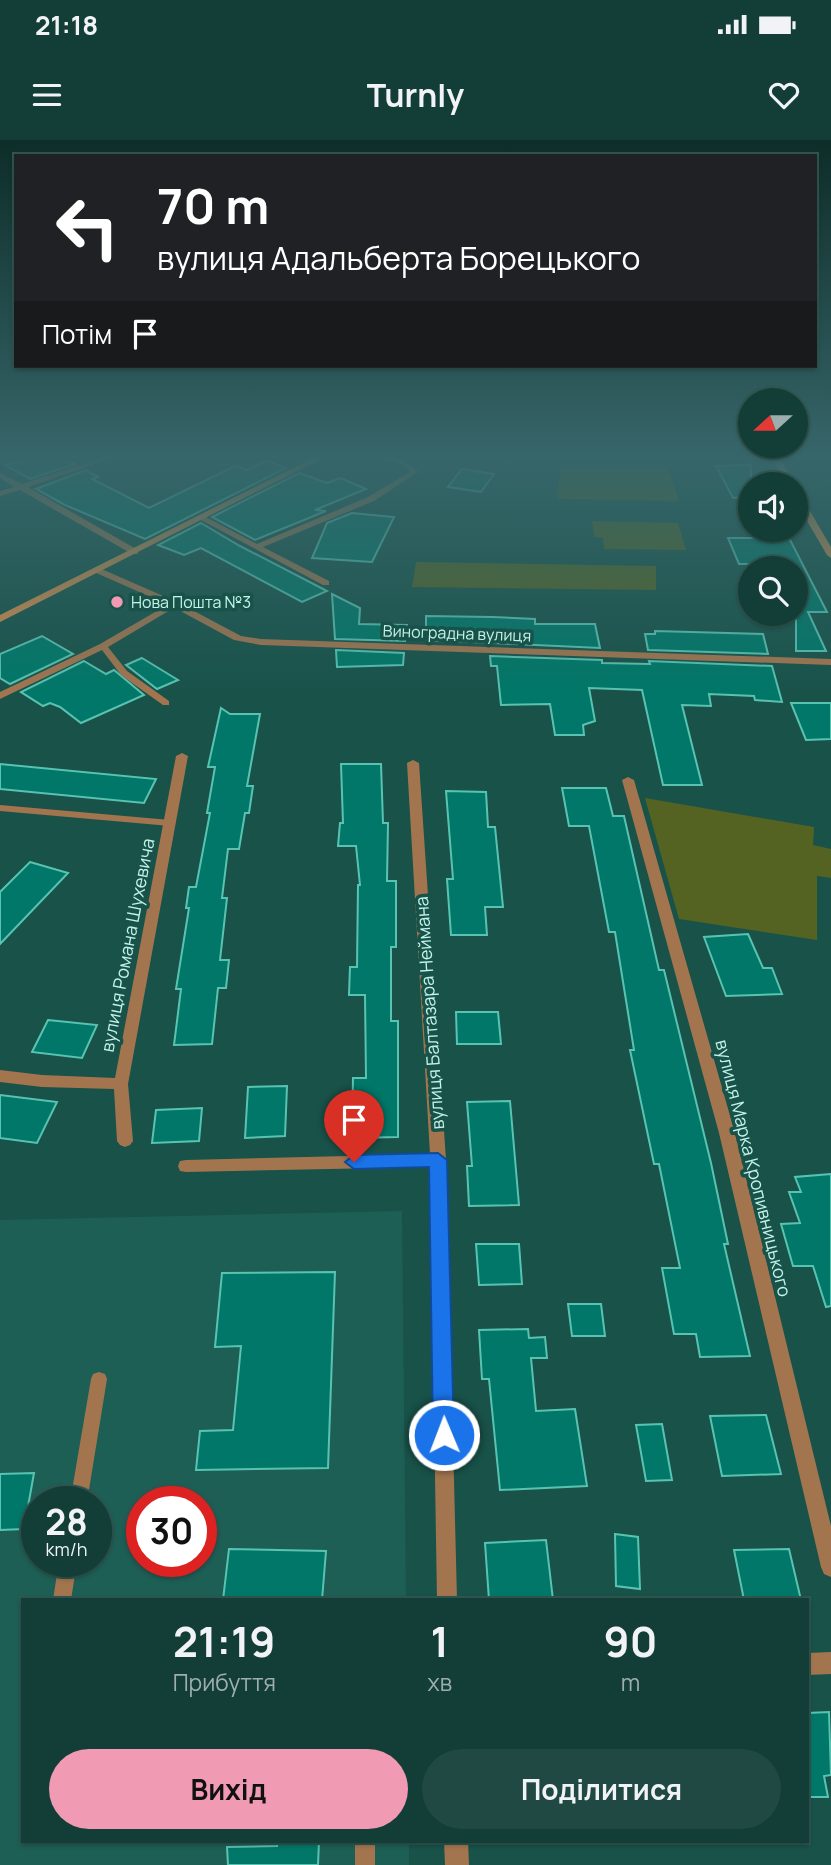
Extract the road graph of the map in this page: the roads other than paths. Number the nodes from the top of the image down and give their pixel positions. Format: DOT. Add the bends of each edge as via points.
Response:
graph roads {
  1 [pos="105,534"];
  2 [pos="171,534"];
  3 [pos="232,534"];
  4 [pos="286,534"];
  5 [pos="819,534"];
  6 [pos="256,547"];
  7 [pos="135,552"];
  8 [pos="831,555"];
  9 [pos="97,570"];
  10 [pos="326,583"];
  11 [pos="174,604"];
  12 [pos="0,619"];
  13 [pos="103,646"];
  14 [pos="831,662"];
  15 [pos="0,696"];
  16 [pos="166,703"];
  17 [pos="182,756"];
  18 [pos="413,763"];
  19 [pos="628,780"];
  20 [pos="0,808"];
  21 [pos="170,823"];
  22 [pos="0,1076"];
  23 [pos="121,1084"];
  24 [pos="125,1141"];
  25 [pos="438,1160"];
  26 [pos="186,1166"];
  27 [pos="99,1379"];
  28 [pos="81,1486"];
  29 [pos="831,1567"];
  30 [pos="66,1577"];
  31 [pos="62,1598"];
  32 [pos="447,1598"];
  33 [pos="831,1663"];
  34 [pos="809,1664"];
  35 [pos="365,1843"];
  36 [pos="456,1843"];
  37 [pos="365,1865"];
  38 [pos="457,1865"];
  1 -- 7 [label="street"];
  2 -- 7 [label="street"];
  3 -- 6 [label="lane"];
  4 -- 6 [label="lane"];
  5 -- 8 [label="street"];
  6 -- 10 [label="lane"];
  7 -- 9 [label="street"];
  9 -- 11 [label="street, Виноградна вулиця"];
  9 -- 12 [label="street"];
  11 -- 13 [label="lane"];
  11 -- 14 [label="street, Виноградна вулиця" via="230,634 261,642"];
  13 -- 15 [label="lane"];
  13 -- 16 [label="lane" via="124,673"];
  17 -- 21 [label="street, вулиця Романа Шухевича"];
  18 -- 25 [label="street, вулиця Балтазара Неймана"];
  19 -- 29 [label="street, вулиця Марка Кропивницького" via="727,1133"];
  20 -- 21 [label="lane"];
  21 -- 23 [label="street, вулиця Романа Шухевича"];
  22 -- 23 [label="street"];
  23 -- 24 [label="street, вулиця Романа Шухевича"];
  25 -- 26 [label="street"];
  25 -- 32 [label="street, вулиця Балтазара Неймана"];
  27 -- 28 [label="lane"];
  30 -- 31 [label="lane"];
  33 -- 34 [label="street"];
  35 -- 37 [label="lane"];
  36 -- 38 [label="street"];
}
